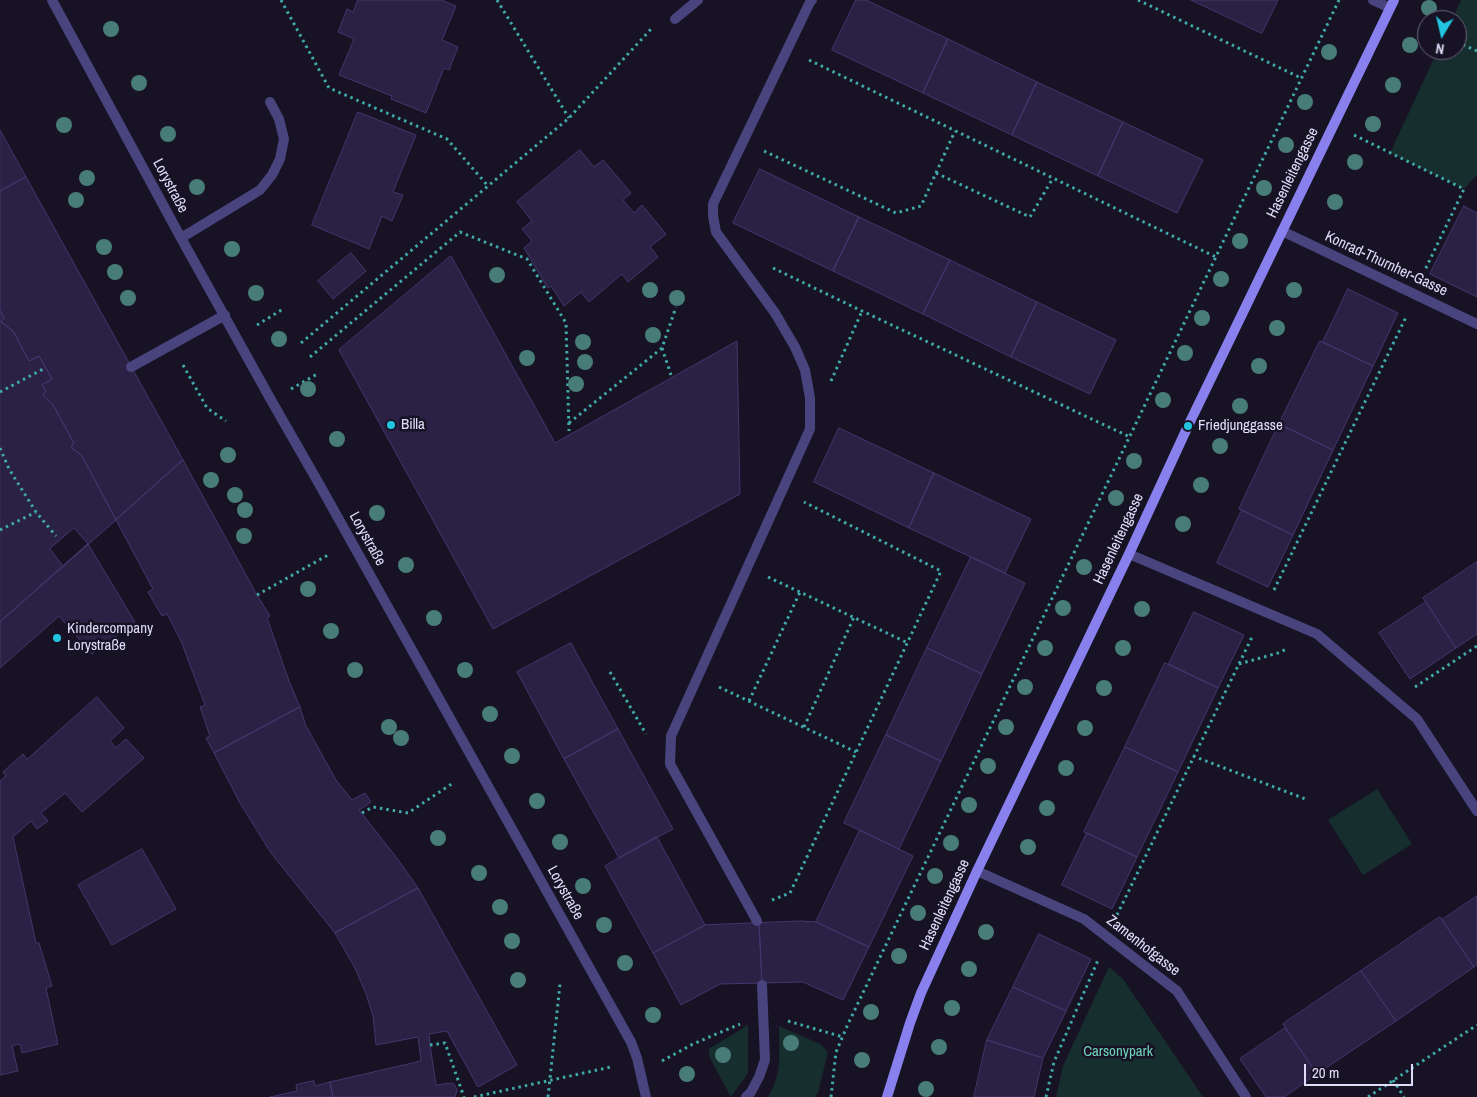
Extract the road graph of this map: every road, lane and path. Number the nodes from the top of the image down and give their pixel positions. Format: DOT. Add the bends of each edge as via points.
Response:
graph roads {
  1 [pos="52,0"];
  2 [pos="281,0"];
  3 [pos="497,0"];
  4 [pos="698,0"];
  5 [pos="812,0"];
  6 [pos="1138,0"];
  7 [pos="1339,0"];
  8 [pos="1373,0"];
  9 [pos="1392,4"];
  10 [pos="675,19"];
  11 [pos="787,50"];
  12 [pos="1301,78"];
  13 [pos="270,102"];
  14 [pos="569,118"];
  15 [pos="1333,125"];
  16 [pos="955,131"];
  17 [pos="743,142"];
  18 [pos="936,173"];
  19 [pos="1053,178"];
  20 [pos="488,186"];
  21 [pos="1282,231"];
  22 [pos="181,238"];
  23 [pos="1216,257"];
  24 [pos="772,267"];
  25 [pos="1415,294"];
  26 [pos="676,307"];
  27 [pos="283,309"];
  28 [pos="862,311"];
  29 [pos="225,315"];
  30 [pos="1477,324"];
  31 [pos="237,337"];
  32 [pos="301,343"];
  33 [pos="172,344"];
  34 [pos="662,348"];
  35 [pos="310,357"];
  36 [pos="131,367"];
  37 [pos="45,368"];
  38 [pos="319,373"];
  39 [pos="670,375"];
  40 [pos="830,384"];
  41 [pos="0,392"];
  42 [pos="271,400"];
  43 [pos="226,421"];
  44 [pos="569,423"];
  45 [pos="569,430"];
  46 [pos="1130,436"];
  47 [pos="0,448"];
  48 [pos="782,491"];
  49 [pos="36,512"];
  50 [pos="0,530"];
  51 [pos="56,536"];
  52 [pos="1129,554"];
  53 [pos="328,555"];
  54 [pos="748,567"];
  55 [pos="800,592"];
  56 [pos="257,595"];
  57 [pos="1271,595"];
  58 [pos="854,618"];
  59 [pos="1317,634"];
  60 [pos="1252,635"];
  61 [pos="908,643"];
  62 [pos="1477,646"];
  63 [pos="1238,664"];
  64 [pos="610,672"];
  65 [pos="698,677"];
  66 [pos="748,701"];
  67 [pos="1395,701"];
  68 [pos="804,727"];
  69 [pos="856,752"];
  70 [pos="1193,756"];
  71 [pos="670,764"];
  72 [pos="453,783"];
  73 [pos="1308,800"];
  74 [pos="1477,811"];
  75 [pos="362,814"];
  76 [pos="977,871"];
  77 [pos="750,908"];
  78 [pos="1116,918"];
  79 [pos="757,921"];
  80 [pos="1100,956"];
  81 [pos="560,984"];
  82 [pos="762,985"];
  83 [pos="1477,1025"];
  84 [pos="430,1045"];
  85 [pos="611,1067"];
  86 [pos="1393,1080"];
  87 [pos="550,1081"];
  88 [pos="464,1097"];
  89 [pos="474,1097"];
  90 [pos="548,1097"];
  91 [pos="646,1097"];
  92 [pos="746,1097"];
  93 [pos="830,1097"];
  94 [pos="887,1097"];
  95 [pos="1046,1097"];
  96 [pos="1246,1097"];
  97 [pos="1368,1097"];
  98 [pos="1404,1097"];
  1 -- 22 [label="street, Lorystraße"];
  2 -- 20 [label="path" via="329,88 447,138"];
  3 -- 14 [label="path"];
  4 -- 10 [label="street"];
  5 -- 11 [label="street"];
  6 -- 12 [label="path"];
  7 -- 12 [label="path"];
  8 -- 9 [label="street"];
  9 -- 15 [label="street, Hasenleitengasse"];
  10 -- 14 [label="path" via="657,23"];
  11 -- 16 [label="path"];
  11 -- 17 [label="street"];
  12 -- 23 [label="path"];
  13 -- 22 [label="street" via="280,119 284,139 280,159 272,175 260,190"];
  14 -- 20 [label="path"];
  15 -- 21 [label="street, Hasenleitengasse"];
  15 -- 25 [label="path" via="1464,189"];
  16 -- 18 [label="path"];
  16 -- 19 [label="path"];
  17 -- 18 [label="path" via="896,213 921,206"];
  17 -- 48 [label="street" via="714,204 716,232 795,347 805,370 810,398 810,429"];
  18 -- 19 [label="path" via="1030,217"];
  19 -- 23 [label="path"];
  20 -- 32 [label="path"];
  21 -- 25 [label="street, Konrad-Thurnher-Gasse"];
  21 -- 52 [label="street, Hasenleitengasse"];
  22 -- 29 [label="street, Lorystraße"];
  23 -- 46 [label="path"];
  24 -- 28 [label="path"];
  25 -- 30 [label="street, Konrad-Thurnher-Gasse"];
  25 -- 57 [label="path"];
  26 -- 34 [label="path"];
  27 -- 31 [label="path"];
  28 -- 40 [label="path"];
  28 -- 46 [label="path"];
  29 -- 31 [label="street, Lorystraße"];
  29 -- 33 [label="street"];
  31 -- 42 [label="street, Lorystraße"];
  33 -- 36 [label="street"];
  33 -- 43 [label="path" via="207,408"];
  34 -- 39 [label="path"];
  34 -- 44 [label="path"];
  35 -- 44 [label="path" via="460,232 527,260 566,323"];
  37 -- 41 [label="path"];
  38 -- 42 [label="path"];
  42 -- 91 [label="street, Lorystraße" via="631,1042"];
  44 -- 45 [label="path"];
  46 -- 93 [label="path" via="848,1024 836,1052"];
  47 -- 49 [label="path"];
  48 -- 54 [label="street"];
  48 -- 61 [label="path" via="941,571"];
  49 -- 50 [label="path"];
  49 -- 51 [label="path"];
  52 -- 59 [label="street"];
  52 -- 76 [label="street, Hasenleitengasse"];
  53 -- 56 [label="path"];
  54 -- 55 [label="path"];
  54 -- 65 [label="street"];
  55 -- 58 [label="path"];
  55 -- 66 [label="path"];
  58 -- 61 [label="path"];
  58 -- 68 [label="path"];
  59 -- 63 [label="path" via="1278,653"];
  59 -- 67 [label="street"];
  60 -- 63 [label="path"];
  61 -- 69 [label="path"];
  62 -- 67 [label="path"];
  63 -- 70 [label="path"];
  64 -- 71 [label="path" via="656,751"];
  65 -- 66 [label="path"];
  65 -- 71 [label="street" via="671,736"];
  66 -- 68 [label="path"];
  67 -- 74 [label="street" via="1417,719"];
  68 -- 69 [label="path"];
  69 -- 77 [label="path" via="790,893"];
  70 -- 73 [label="path"];
  70 -- 78 [label="path"];
  71 -- 77 [label="street"];
  72 -- 75 [label="path" via="408,813 373,807"];
  76 -- 94 [label="street, Hasenleitengasse" via="921,993"];
  76 -- 96 [label="street, Zamenhofgasse" via="1084,919 1176,991"];
  77 -- 79 [label="street"];
  80 -- 95 [label="path" via="1054,1062"];
  81 -- 87 [label="path"];
  82 -- 92 [label="street" via="765,1060"];
  83 -- 86 [label="path"];
  84 -- 88 [label="path" via="445,1043"];
  85 -- 87 [label="path"];
  86 -- 97 [label="path"];
  86 -- 98 [label="path"];
  87 -- 89 [label="path"];
  87 -- 90 [label="path"];
}
